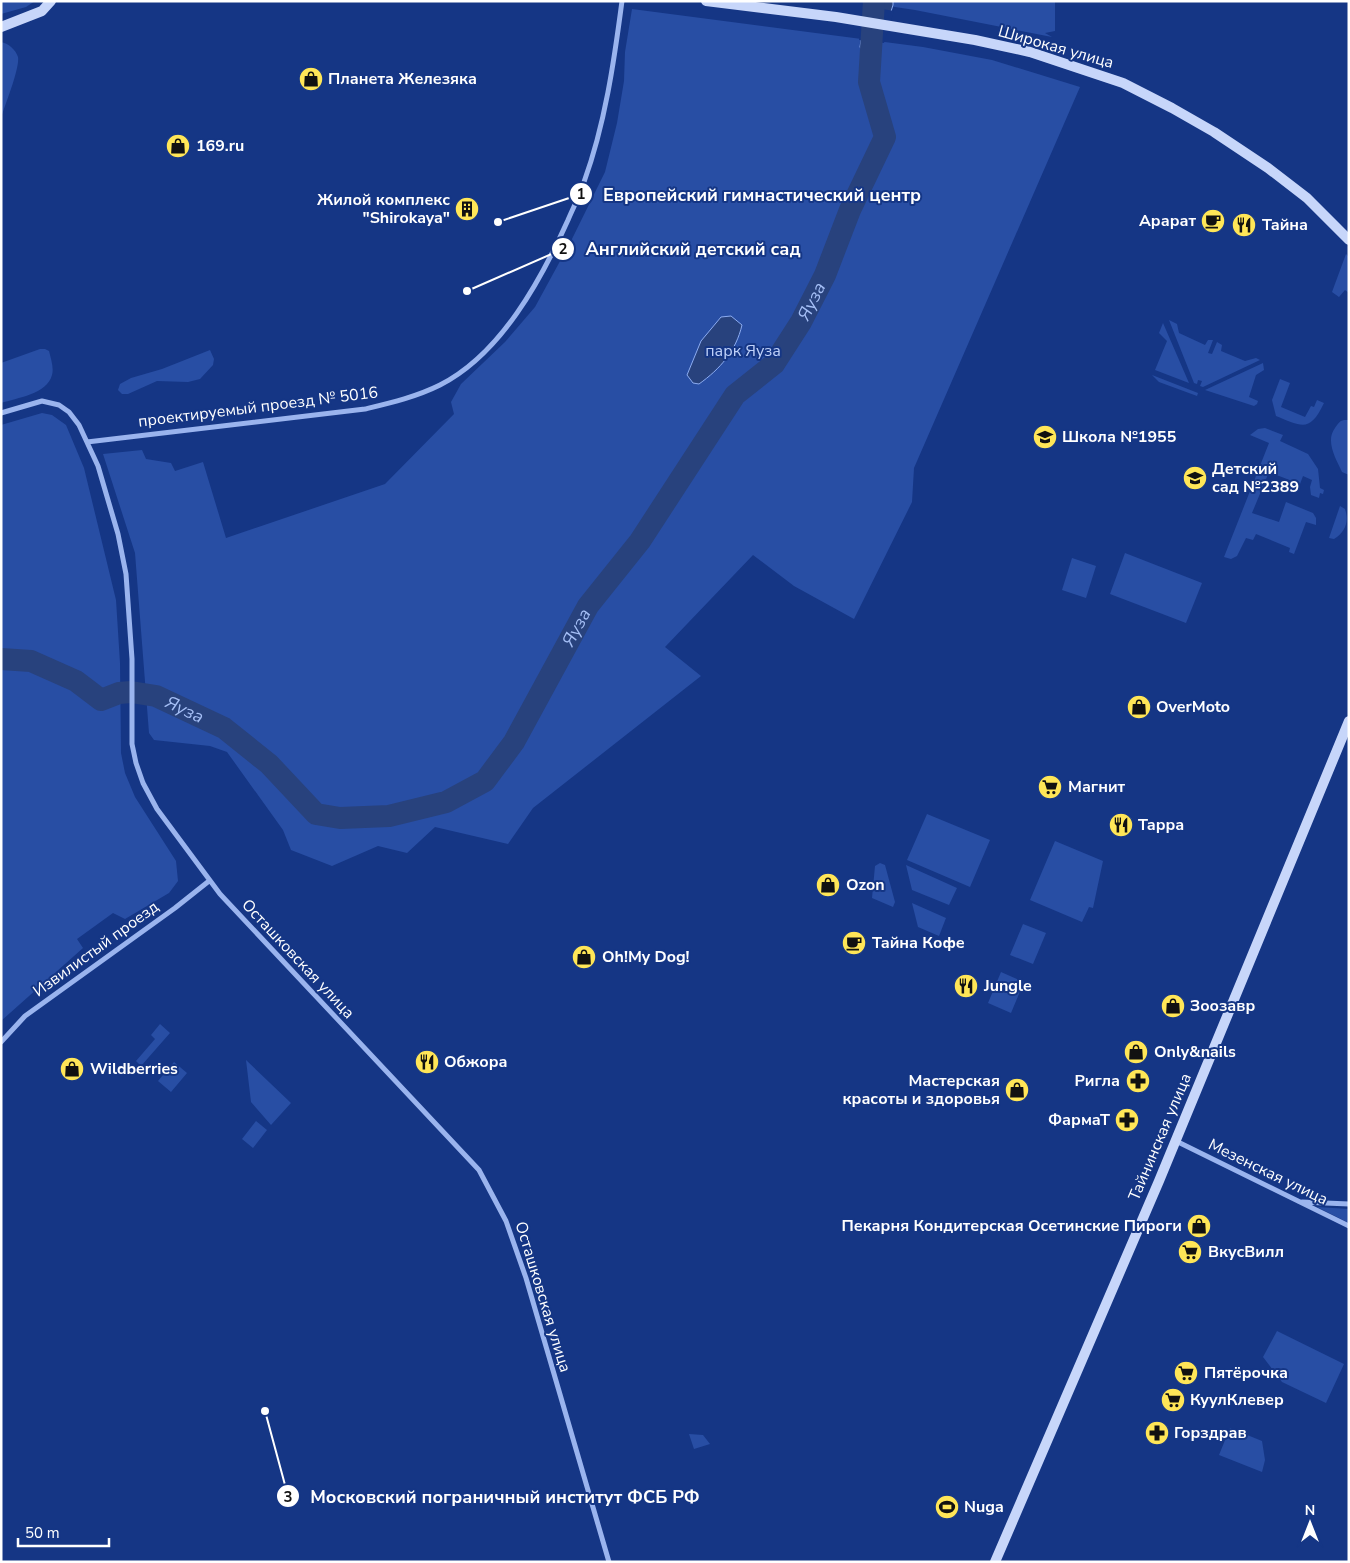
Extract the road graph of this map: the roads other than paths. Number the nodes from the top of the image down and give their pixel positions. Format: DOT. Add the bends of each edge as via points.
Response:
graph roads {
  1 [pos="51,1"];
  2 [pos="622,1"];
  3 [pos="706,1"];
  4 [pos="1,27"];
  5 [pos="1349,240"];
  6 [pos="1,413"];
  7 [pos="88,442"];
  8 [pos="1349,721"];
  9 [pos="210,881"];
  10 [pos="1,1042"];
  11 [pos="1176,1141"];
  12 [pos="1299,1202"];
  13 [pos="1349,1204"];
  14 [pos="1349,1226"];
  15 [pos="609,1562"];
  16 [pos="995,1562"];
  1 -- 4 [label="main road" via="42,11"];
  2 -- 7 [label="street, проектируемый проезд № 5016" via="618,42 603,116 584,183 530,294 496,340 464,370 440,385 404,399 364,409"];
  3 -- 5 [label="main road, Широкая улица" via="920,30 1030,52 1123,83 1172,108 1268,168 1307,198"];
  6 -- 7 [label="street, Осташковская улица" via="42,401 59,405 69,412"];
  7 -- 9 [label="street, Осташковская улица" via="105,488 122,554 129,605 132,729 136,762 157,809"];
  8 -- 11 [label="main road, Тайнинская улица"];
  9 -- 10 [label="street, Извилистый проезд" via="26,1016"];
  9 -- 15 [label="street, Осташковская улица" via="479,1170 492,1191 526,1278"];
  11 -- 12 [label="street, Мезенская улица"];
  11 -- 16 [label="main road, Тайнинская улица"];
  12 -- 13 [label="street"];
  12 -- 14 [label="street, Мезенская улица"];
}
